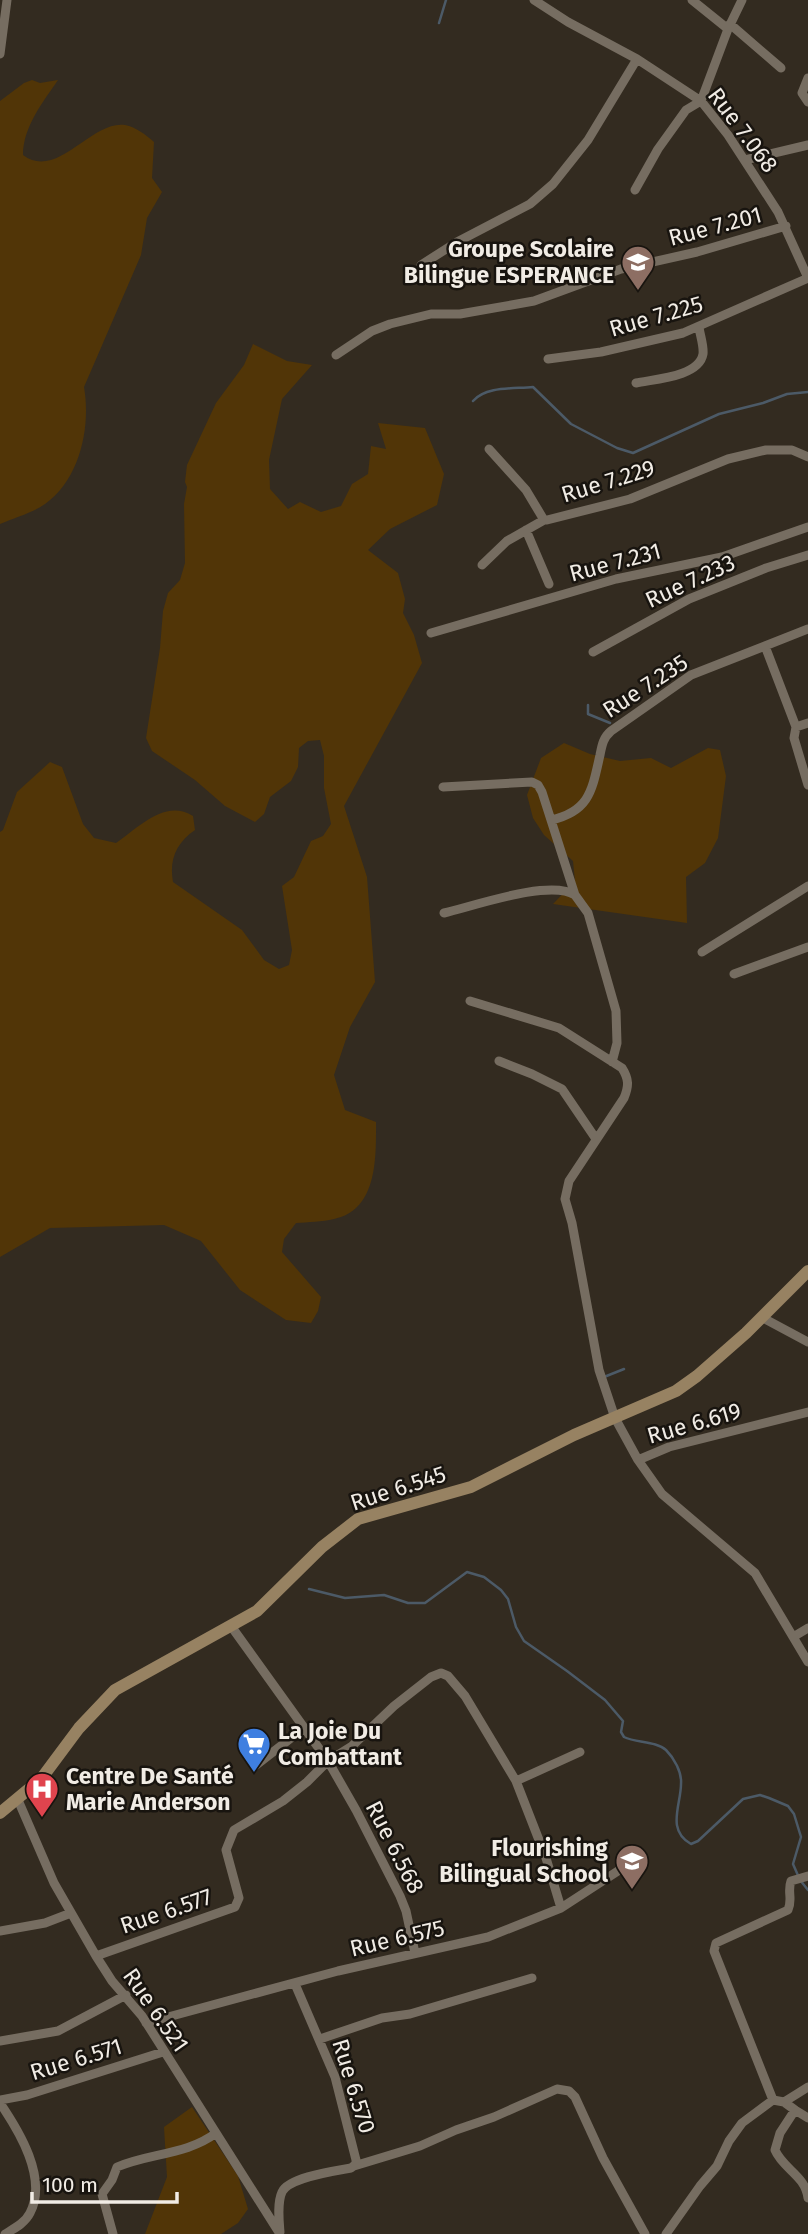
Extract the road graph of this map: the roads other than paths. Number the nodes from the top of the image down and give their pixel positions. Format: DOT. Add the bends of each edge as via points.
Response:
graph roads {
  1 [pos="7,0"];
  2 [pos="534,0"];
  3 [pos="692,0"];
  4 [pos="742,0"];
  5 [pos="729,26"];
  6 [pos="0,54"];
  7 [pos="637,59"];
  8 [pos="781,68"];
  9 [pos="808,78"];
  10 [pos="701,101"];
  11 [pos="808,102"];
  12 [pos="808,145"];
  13 [pos="744,160"];
  14 [pos="635,190"];
  15 [pos="786,226"];
  16 [pos="421,265"];
  17 [pos="808,278"];
  18 [pos="699,327"];
  19 [pos="336,355"];
  20 [pos="548,359"];
  21 [pos="636,383"];
  22 [pos="489,449"];
  23 [pos="808,457"];
  24 [pos="544,520"];
  25 [pos="808,527"];
  26 [pos="526,530"];
  27 [pos="808,555"];
  28 [pos="482,565"];
  29 [pos="549,584"];
  30 [pos="808,629"];
  31 [pos="431,633"];
  32 [pos="765,646"];
  33 [pos="593,652"];
  34 [pos="808,723"];
  35 [pos="796,727"];
  36 [pos="808,785"];
  37 [pos="443,787"];
  38 [pos="551,820"];
  39 [pos="808,886"];
  40 [pos="575,895"];
  41 [pos="444,913"];
  42 [pos="808,947"];
  43 [pos="702,952"];
  44 [pos="734,974"];
  45 [pos="470,1001"];
  46 [pos="499,1061"];
  47 [pos="612,1062"];
  48 [pos="596,1139"];
  49 [pos="808,1271"];
  50 [pos="763,1318"];
  51 [pos="808,1342"];
  52 [pos="808,1412"];
  53 [pos="615,1418"];
  54 [pos="638,1460"];
  55 [pos="231,1626"];
  56 [pos="808,1628"];
  57 [pos="793,1637"];
  58 [pos="808,1662"];
  59 [pos="304,1728"];
  60 [pos="580,1752"];
  61 [pos="328,1761"];
  62 [pos="255,1766"];
  63 [pos="516,1781"];
  64 [pos="18,1800"];
  65 [pos="0,1813"];
  66 [pos="641,1856"];
  67 [pos="808,1876"];
  68 [pos="561,1908"];
  69 [pos="71,1913"];
  70 [pos="0,1931"];
  71 [pos="415,1953"];
  72 [pos="96,1956"];
  73 [pos="532,1978"];
  74 [pos="295,1984"];
  75 [pos="126,1995"];
  76 [pos="146,2023"];
  77 [pos="320,2039"];
  78 [pos="0,2041"];
  79 [pos="163,2052"];
  80 [pos="808,2087"];
  81 [pos="773,2100"];
  82 [pos="0,2102"];
  83 [pos="784,2102"];
  84 [pos="795,2109"];
  85 [pos="808,2118"];
  86 [pos="216,2133"];
  87 [pos="354,2166"];
  88 [pos="808,2197"];
  89 [pos="5,2234"];
  90 [pos="113,2234"];
  91 [pos="280,2234"];
  92 [pos="645,2234"];
  93 [pos="666,2234"];
  1 -- 6 [label="street"];
  2 -- 7 [label="street, Rue 7.068"];
  3 -- 5 [label="street"];
  4 -- 5 [label="street"];
  5 -- 8 [label="street"];
  5 -- 10 [label="street"];
  7 -- 10 [label="street, Rue 7.068"];
  7 -- 16 [label="street" via="588,141 554,184 530,204"];
  9 -- 11 [label="street" via="802,93"];
  10 -- 13 [label="street, Rue 7.068"];
  10 -- 14 [label="street" via="686,110"];
  12 -- 13 [label="street"];
  13 -- 15 [label="street, Rue 7.068"];
  15 -- 17 [label="street, Rue 7.068"];
  15 -- 19 [label="street, Rue 7.201" via="621,269 534,301 460,314 430,314 390,324"];
  17 -- 18 [label="street, Rue 7.225"];
  18 -- 20 [label="street, Rue 7.225" via="660,340"];
  18 -- 21 [label="street" via="703,354 698,365 685,373"];
  22 -- 24 [label="street, Rue 7.229" via="526,490"];
  23 -- 24 [label="street, Rue 7.229" via="792,450 766,450 728,459 630,499"];
  24 -- 26 [label="street"];
  25 -- 31 [label="street, Rue 7.231" via="722,557 616,579"];
  26 -- 28 [label="street"];
  26 -- 29 [label="street"];
  27 -- 33 [label="street, Rue 7.233" via="689,599"];
  30 -- 32 [label="street, Rue 7.235"];
  32 -- 35 [label="street"];
  32 -- 38 [label="street, Rue 7.235" via="691,675 611,730 604,738 583,804 571,815"];
  34 -- 35 [label="street"];
  35 -- 36 [label="street" via="794,738"];
  37 -- 38 [label="street" via="532,782 542,792"];
  38 -- 40 [label="street"];
  39 -- 43 [label="street"];
  40 -- 41 [label="street" via="561,889 537,890"];
  40 -- 47 [label="street" via="588,914 616,1011"];
  42 -- 44 [label="street"];
  45 -- 47 [label="street" via="559,1028"];
  46 -- 48 [label="street" via="562,1089"];
  47 -- 48 [label="street, Rue 6.619" via="627,1076 628,1089"];
  48 -- 53 [label="street, Rue 6.619" via="569,1181 565,1199 599,1370"];
  49 -- 50 [label="street, Rue 6.545"];
  50 -- 51 [label="street"];
  50 -- 53 [label="street, Rue 6.545" via="676,1391"];
  52 -- 54 [label="street, Rue 6.619" via="669,1447"];
  53 -- 54 [label="street, Rue 6.619"];
  53 -- 55 [label="street, Rue 6.545" via="471,1487 358,1519 322,1547 257,1611"];
  54 -- 57 [label="street" via="662,1494 755,1573"];
  55 -- 59 [label="street, Rue 6.568"];
  55 -- 64 [label="street, Rue 6.545" via="115,1690"];
  56 -- 57 [label="street"];
  57 -- 58 [label="street"];
  59 -- 61 [label="street, Rue 6.568"];
  59 -- 62 [label="street"];
  60 -- 63 [label="street"];
  61 -- 63 [label="street, Rue 6.577" via="441,1673 465,1696"];
  61 -- 71 [label="street, Rue 6.568" via="400,1896"];
  61 -- 72 [label="street, Rue 6.577" via="284,1801 234,1830 226,1850 239,1898 235,1907"];
  63 -- 68 [label="street"];
  64 -- 65 [label="street, Rue 6.545"];
  64 -- 69 [label="street, Rue 6.521"];
  66 -- 68 [label="street, Rue 6.575"];
  67 -- 81 [label="street" via="792,1881 788,1910 716,1943 714,1951"];
  68 -- 71 [label="street, Rue 6.575" via="488,1937"];
  69 -- 70 [label="street"];
  69 -- 72 [label="street, Rue 6.521"];
  71 -- 74 [label="street, Rue 6.575"];
  72 -- 75 [label="street, Rue 6.521"];
  73 -- 77 [label="street"];
  74 -- 76 [label="street, Rue 6.575"];
  74 -- 77 [label="street, Rue 6.570"];
  75 -- 76 [label="street, Rue 6.521"];
  75 -- 78 [label="street" via="58,2031"];
  76 -- 79 [label="street, Rue 6.521"];
  77 -- 87 [label="street, Rue 6.570" via="335,2077"];
  79 -- 82 [label="street, Rue 6.571"];
  79 -- 86 [label="street, Rue 6.521"];
  80 -- 83 [label="street"];
  81 -- 83 [label="street"];
  81 -- 93 [label="street" via="742,2123 717,2166"];
  82 -- 89 [label="street" via="28,2155 34,2179 33,2206 25,2220"];
  83 -- 84 [label="street"];
  84 -- 85 [label="street"];
  84 -- 88 [label="street" via="775,2150 803,2182"];
  86 -- 90 [label="street" via="196,2145 117,2167 102,2194"];
  86 -- 91 [label="street, Rue 6.521"];
  87 -- 91 [label="street, Rue 6.570" via="288,2185 281,2200"];
  87 -- 92 [label="street" via="420,2146 563,2089 575,2097"];
}
